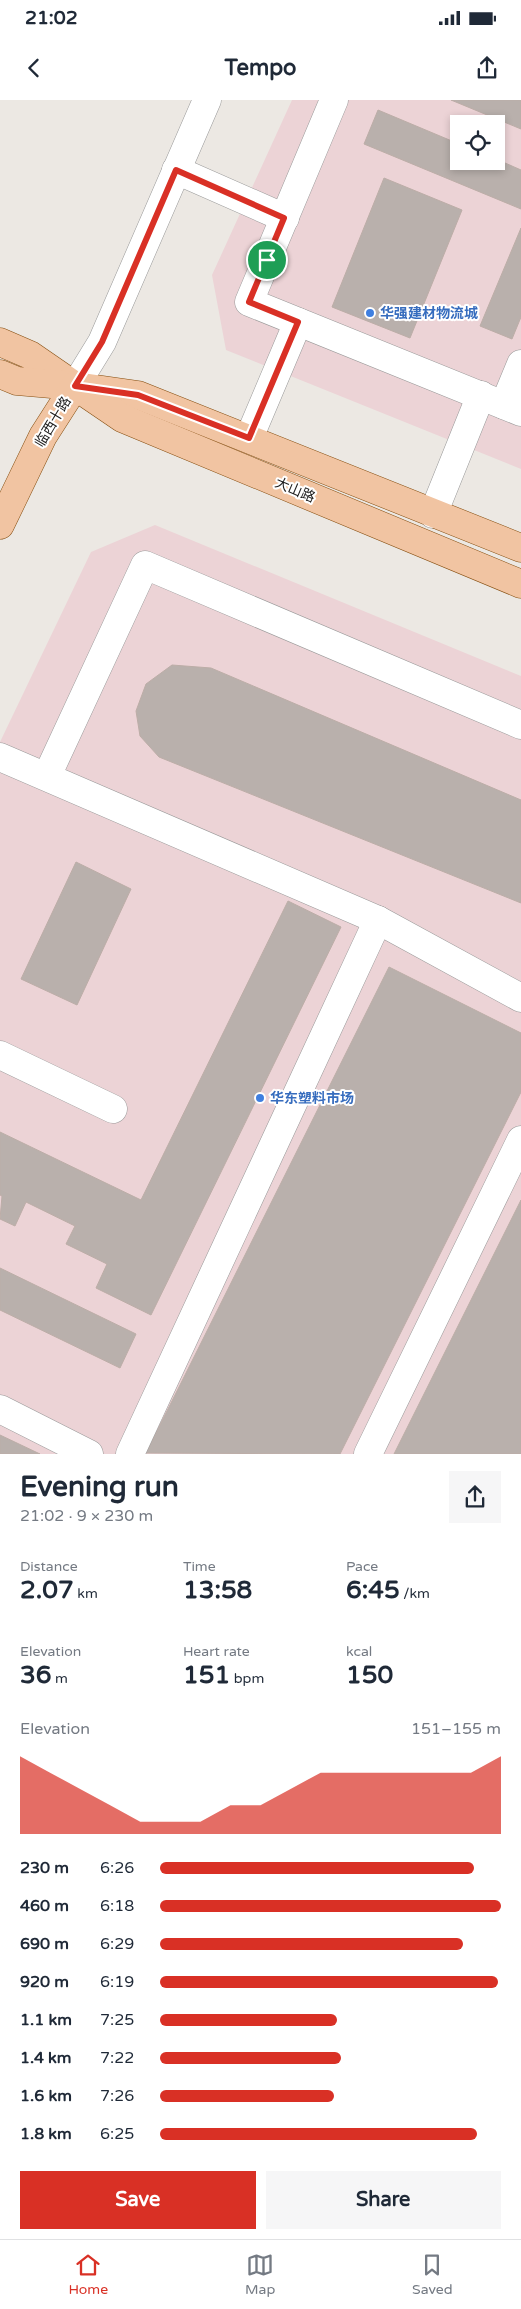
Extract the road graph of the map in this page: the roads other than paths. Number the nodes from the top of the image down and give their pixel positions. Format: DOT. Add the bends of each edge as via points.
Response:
graph roads {
  1 [pos="207,100"];
  2 [pos="334,100"];
  3 [pos="176,170"];
  4 [pos="284,218"];
  5 [pos="298,322"];
  6 [pos="0,342"];
  7 [pos="521,364"];
  8 [pos="0,374"];
  9 [pos="75,386"];
  10 [pos="502,404"];
  11 [pos="249,438"];
  12 [pos="433,514"];
  13 [pos="0,526"];
  14 [pos="521,548"];
  15 [pos="521,584"];
  16 [pos="521,725"];
  17 [pos="0,757"];
  18 [pos="46,776"];
  19 [pos="378,920"];
  20 [pos="521,998"];
  21 [pos="0,1055"];
  22 [pos="113,1110"];
  23 [pos="521,1140"];
  24 [pos="0,1409"];
  25 [pos="90,1454"];
  26 [pos="130,1454"];
  27 [pos="368,1454"];
  1 -- 3 [label="street, 临西十路"];
  2 -- 4 [label="street"];
  3 -- 4 [label="street"];
  3 -- 9 [label="street, 临西十路" via="102,342"];
  4 -- 5 [label="street" via="249,302"];
  5 -- 10 [label="street"];
  5 -- 11 [label="street"];
  6 -- 9 [label="main road, 大山路" via="30,355"];
  7 -- 10 [label="street"];
  8 -- 9 [label="main road, 大山路" via="17,381"];
  9 -- 11 [label="main road, 大山路" via="138,395"];
  9 -- 13 [label="main road, 临西十路" via="43,436"];
  9 -- 15 [label="main road, 大山路" via="122,418"];
  10 -- 12 [label="street"];
  11 -- 12 [label="main road, 大山路"];
  12 -- 14 [label="main road, 大山路"];
  16 -- 18 [label="street" via="144,565"];
  17 -- 18 [label="street"];
  18 -- 19 [label="street"];
  19 -- 20 [label="street"];
  19 -- 26 [label="street"];
  21 -- 22 [label="street"];
  23 -- 27 [label="street"];
  24 -- 25 [label="street"];
}
